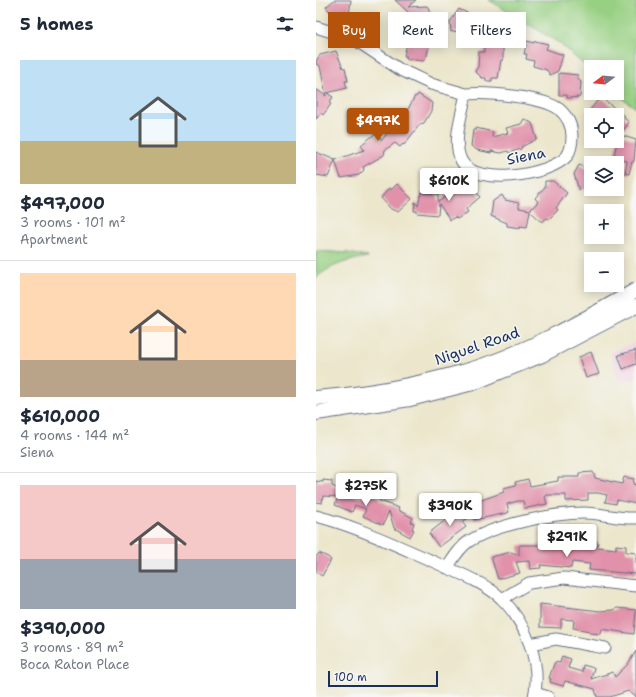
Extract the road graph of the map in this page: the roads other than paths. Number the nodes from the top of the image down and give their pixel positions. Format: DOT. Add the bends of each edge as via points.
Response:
graph roads {
  1 [pos="316,27"];
  2 [pos="466,94"];
  3 [pos="636,290"];
  4 [pos="636,306"];
  5 [pos="608,314"];
  6 [pos="316,398"];
  7 [pos="316,412"];
  8 [pos="316,516"];
  9 [pos="636,518"];
  10 [pos="447,568"];
  11 [pos="636,586"];
  12 [pos="502,599"];
  13 [pos="530,644"];
  14 [pos="605,648"];
  15 [pos="534,695"];
  16 [pos="548,697"];
  1 -- 2 [label="street, Siena" via="354,39 399,68 431,84"];
  2 -- 2 [label="street, Siena" via="457,140 461,162 468,168 481,174 499,176 530,173 554,166 568,155 572,143 572,130 558,109 539,101 514,96"];
  3 -- 5 [label="main road, Niguel Road"];
  4 -- 5 [label="main road, Niguel Road"];
  5 -- 6 [label="main road, Niguel Road" via="466,371 413,384"];
  5 -- 7 [label="main road, Niguel Road" via="542,355 473,383 410,399"];
  8 -- 10 [label="street" via="380,539"];
  9 -- 10 [label="street" via="622,519 585,513 555,515 488,531 467,542"];
  10 -- 12 [label="street" via="484,586"];
  11 -- 12 [label="street" via="564,578 530,583"];
  12 -- 13 [label="street" via="519,619"];
  13 -- 14 [label="street" via="556,639"];
  13 -- 15 [label="street" via="535,671"];
  15 -- 16 [label="street"];
}
